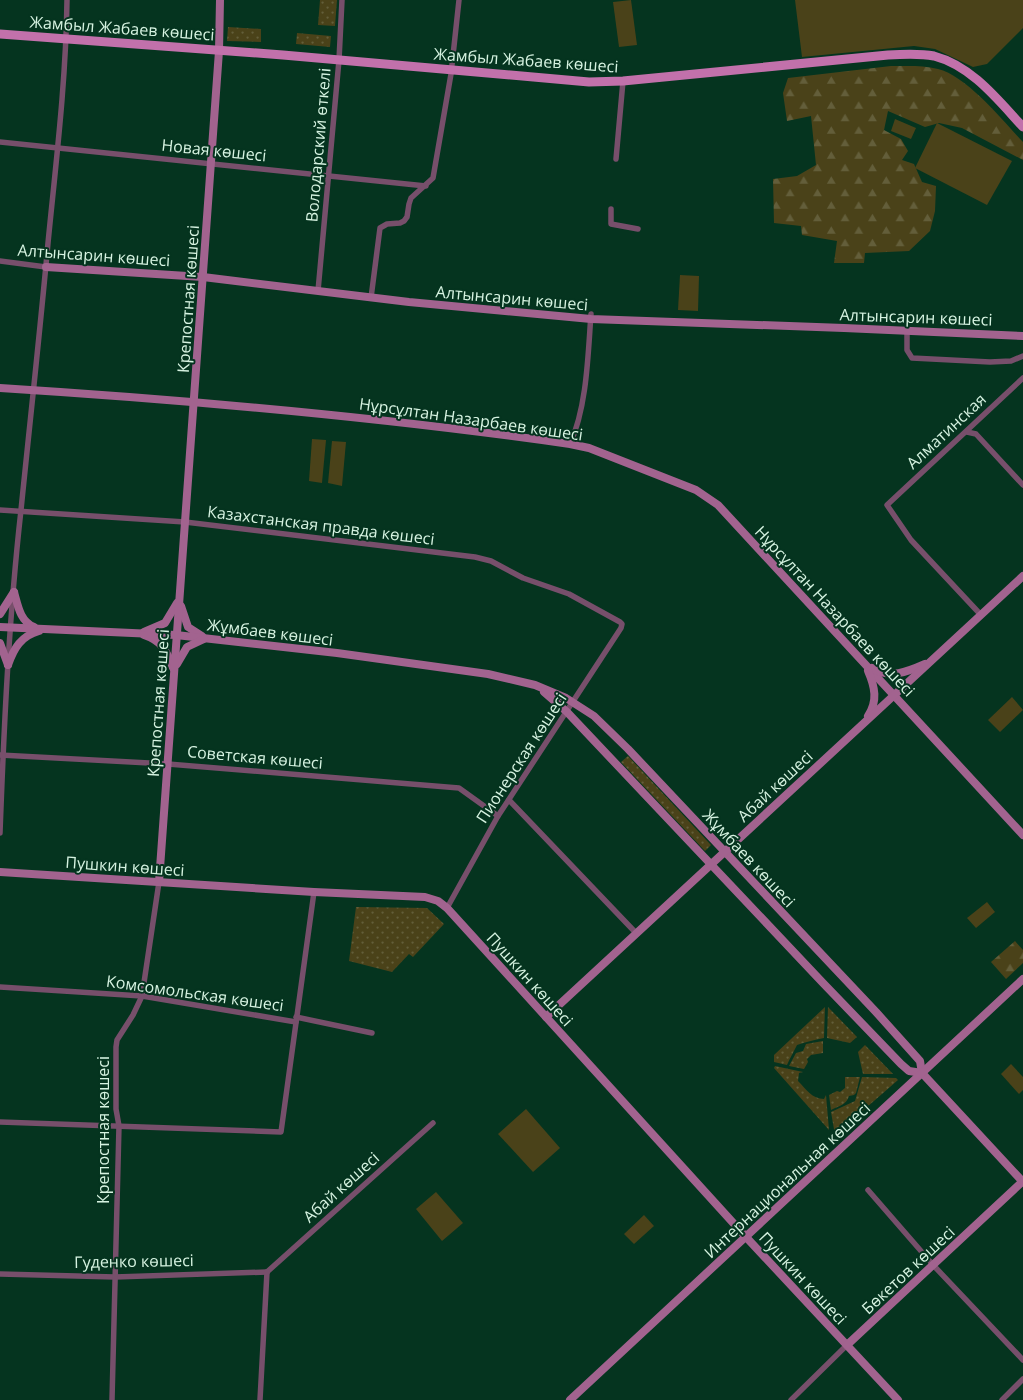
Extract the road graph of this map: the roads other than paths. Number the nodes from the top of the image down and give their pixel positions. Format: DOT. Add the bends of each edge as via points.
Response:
graph roads {
  1 [pos="67,0"];
  2 [pos="220,0"];
  3 [pos="342,0"];
  4 [pos="459,0"];
  5 [pos="0,34"];
  6 [pos="66,39"];
  7 [pos="220,51"];
  8 [pos="339,60"];
  9 [pos="451,71"];
  10 [pos="622,81"];
  11 [pos="1023,127"];
  12 [pos="0,142"];
  13 [pos="57,148"];
  14 [pos="616,160"];
  15 [pos="212,164"];
  16 [pos="329,175"];
  17 [pos="426,186"];
  18 [pos="611,209"];
  19 [pos="638,229"];
  20 [pos="0,261"];
  21 [pos="46,267"];
  22 [pos="203,277"];
  23 [pos="318,292"];
  24 [pos="371,298"];
  25 [pos="591,317"];
  26 [pos="907,330"];
  27 [pos="1023,336"];
  28 [pos="1023,356"];
  29 [pos="1023,378"];
  30 [pos="0,388"];
  31 [pos="34,390"];
  32 [pos="194,402"];
  33 [pos="967,432"];
  34 [pos="570,444"];
  35 [pos="1023,485"];
  36 [pos="0,510"];
  37 [pos="21,511"];
  38 [pos="185,522"];
  39 [pos="1023,576"];
  40 [pos="14,592"];
  41 [pos="179,599"];
  42 [pos="0,614"];
  43 [pos="981,615"];
  44 [pos="622,624"];
  45 [pos="0,627"];
  46 [pos="11,628"];
  47 [pos="44,629"];
  48 [pos="140,633"];
  49 [pos="176,635"];
  50 [pos="208,638"];
  51 [pos="0,643"];
  52 [pos="860,659"];
  53 [pos="931,661"];
  54 [pos="8,665"];
  55 [pos="174,672"];
  56 [pos="535,685"];
  57 [pos="894,695"];
  58 [pos="573,702"];
  59 [pos="567,712"];
  60 [pos="863,724"];
  61 [pos="1,755"];
  62 [pos="168,764"];
  63 [pos="509,800"];
  64 [pos="498,816"];
  65 [pos="0,832"];
  66 [pos="1023,835"];
  67 [pos="724,852"];
  68 [pos="711,864"];
  69 [pos="0,872"];
  70 [pos="159,882"];
  71 [pos="314,892"];
  72 [pos="447,908"];
  73 [pos="636,933"];
  74 [pos="1023,979"];
  75 [pos="0,987"];
  76 [pos="142,996"];
  77 [pos="546,1017"];
  78 [pos="296,1019"];
  79 [pos="372,1033"];
  80 [pos="922,1073"];
  81 [pos="0,1122"];
  82 [pos="433,1123"];
  83 [pos="119,1126"];
  84 [pos="1023,1181"];
  85 [pos="868,1190"];
  86 [pos="746,1236"];
  87 [pos="934,1266"];
  88 [pos="267,1272"];
  89 [pos="0,1274"];
  90 [pos="115,1277"];
  91 [pos="847,1345"];
  92 [pos="1023,1360"];
  93 [pos="1023,1379"];
  94 [pos="112,1400"];
  95 [pos="260,1400"];
  96 [pos="570,1400"];
  97 [pos="790,1400"];
  98 [pos="898,1400"];
  99 [pos="1002,1400"];
  1 -- 6 [label="street"];
  2 -- 7 [label="street, Крепостная көшесі"];
  3 -- 8 [label="street, Володарский өткелі"];
  4 -- 9 [label="street"];
  5 -- 6 [label="main road, Жамбыл Жабаев көшесі"];
  6 -- 7 [label="main road, Жамбыл Жабаев көшесі"];
  6 -- 13 [label="street"];
  7 -- 8 [label="main road, Жамбыл Жабаев көшесі"];
  7 -- 15 [label="street, Крепостная көшесі"];
  8 -- 9 [label="main road, Жамбыл Жабаев көшесі"];
  8 -- 16 [label="street, Володарский өткелі"];
  9 -- 10 [label="main road, Жамбыл Жабаев көшесі" via="568,81"];
  9 -- 17 [label="street" via="432,178"];
  10 -- 11 [label="main road, Жамбыл Жабаев көшесі" via="920,54 960,67 983,85"];
  10 -- 14 [label="street"];
  12 -- 13 [label="street, Новая көшесі"];
  13 -- 15 [label="street, Новая көшесі"];
  13 -- 21 [label="street"];
  15 -- 16 [label="street, Новая көшесі"];
  15 -- 22 [label="street, Крепостная көшесі"];
  16 -- 17 [label="street, Новая көшесі"];
  16 -- 23 [label="street, Володарский өткелі"];
  17 -- 24 [label="street" via="411,198 404,221 380,228"];
  18 -- 19 [label="street" via="611,224"];
  20 -- 21 [label="street, Алтынсарин көшесі"];
  21 -- 22 [label="street, Алтынсарин көшесі"];
  21 -- 31 [label="street"];
  22 -- 23 [label="street, Алтынсарин көшесі"];
  22 -- 32 [label="street, Крепостная көшесі"];
  23 -- 24 [label="street, Алтынсарин көшесі"];
  24 -- 25 [label="street, Алтынсарин көшесі"];
  25 -- 26 [label="street, Алтынсарин көшесі"];
  25 -- 34 [label="street" via="581,412"];
  26 -- 27 [label="street, Алтынсарин көшесі"];
  26 -- 28 [label="street" via="907,350 912,358 990,362 1010,361"];
  29 -- 33 [label="street, Алматинская"];
  30 -- 31 [label="street, Нұрсұлтан Назарбаев көшесі"];
  31 -- 32 [label="street, Нұрсұлтан Назарбаев көшесі"];
  31 -- 37 [label="street"];
  32 -- 34 [label="street, Нұрсұлтан Назарбаев көшесі" via="384,420"];
  32 -- 38 [label="street, Крепостная көшесі"];
  33 -- 35 [label="street" via="976,434"];
  33 -- 43 [label="street, Алматинская" via="887,505 911,540"];
  34 -- 52 [label="street, Нұрсұлтан Назарбаев көшесі" via="589,448 712,499"];
  36 -- 37 [label="street, Казахстанская правда көшесі"];
  37 -- 38 [label="street, Казахстанская правда көшесі"];
  37 -- 40 [label="street"];
  38 -- 41 [label="street, Крепостная көшесі"];
  38 -- 44 [label="street, Казахстанская правда көшесі" via="480,558 569,594"];
  39 -- 43 [label="street, Абай көшесі"];
  40 -- 42 [label="street"];
  40 -- 46 [label="street"];
  40 -- 47 [label="street" via="24,620 31,626"];
  41 -- 48 [label="street" via="165,623"];
  41 -- 49 [label="street, Крепостная көшесі"];
  41 -- 50 [label="street" via="187,625"];
  43 -- 53 [label="street, Абай көшесі"];
  44 -- 58 [label="street, Пионерская көшесі"];
  45 -- 46 [label="street, Жұмбаев көшесі"];
  46 -- 47 [label="street, Жұмбаев көшесі"];
  46 -- 54 [label="street"];
  47 -- 48 [label="street, Жұмбаев көшесі"];
  47 -- 54 [label="street" via="21,640"];
  48 -- 49 [label="street, Жұмбаев көшесі"];
  48 -- 55 [label="street" via="162,645"];
  49 -- 50 [label="street, Жұмбаев көшесі"];
  49 -- 55 [label="street, Крепостная көшесі"];
  50 -- 55 [label="street" via="187,647"];
  50 -- 56 [label="street, Жұмбаев көшесі" via="479,673"];
  51 -- 54 [label="street"];
  52 -- 53 [label="street" via="874,669 891,674"];
  52 -- 57 [label="street, Нұрсұлтан Назарбаев көшесі"];
  52 -- 60 [label="street" via="871,678 875,697 872,710"];
  53 -- 57 [label="street, Абай көшесі"];
  54 -- 61 [label="street"];
  55 -- 62 [label="street, Крепостная көшесі"];
  56 -- 58 [label="street, Жұмбаев көшесі"];
  56 -- 59 [label="street, Жұмбаев көшесі"];
  57 -- 60 [label="street, Абай көшесі"];
  57 -- 66 [label="street, Нұрсұлтан Назарбаев көшесі"];
  58 -- 59 [label="street, Пионерская көшесі"];
  58 -- 67 [label="street, Жұмбаев көшесі" via="594,716"];
  59 -- 63 [label="street, Пионерская көшесі"];
  59 -- 68 [label="street, Жұмбаев көшесі"];
  60 -- 67 [label="street, Абай көшесі"];
  61 -- 62 [label="street, Советская көшесі"];
  61 -- 65 [label="street"];
  62 -- 64 [label="street, Советская көшесі" via="459,788"];
  62 -- 70 [label="street, Крепостная көшесі"];
  63 -- 64 [label="street, Пионерская көшесі"];
  63 -- 73 [label="street"];
  64 -- 72 [label="street, Пионерская көшесі"];
  67 -- 68 [label="street, Абай көшесі"];
  67 -- 80 [label="street, Жұмбаев көшесі" via="914,1054 920,1061"];
  68 -- 73 [label="street, Абай көшесі"];
  68 -- 80 [label="street, Жұмбаев көшесі" via="901,1064 909,1071"];
  69 -- 70 [label="street, Пушкин көшесі"];
  70 -- 71 [label="street, Пушкин көшесі"];
  70 -- 76 [label="street, Крепостная көшесі"];
  71 -- 72 [label="street, Пушкин көшесі" via="425,897"];
  71 -- 78 [label="street"];
  72 -- 77 [label="street, Пушкин көшесі"];
  73 -- 77 [label="street, Абай көшесі"];
  74 -- 80 [label="street, Интернациональная көшесі"];
  75 -- 76 [label="street, Комсомольская көшесі"];
  76 -- 78 [label="street, Комсомольская көшесі"];
  76 -- 83 [label="street, Крепостная көшесі" via="117,1040 116,1109"];
  77 -- 86 [label="street, Пушкин көшесі"];
  78 -- 79 [label="street, Комсомольская көшесі"];
  78 -- 83 [label="street" via="280,1132"];
  80 -- 84 [label="street, Жұмбаев көшесі"];
  80 -- 86 [label="street, Интернациональная көшесі"];
  81 -- 83 [label="street"];
  82 -- 88 [label="street, Абай көшесі"];
  83 -- 90 [label="street, Крепостная көшесі"];
  84 -- 87 [label="street, Бөкетов көшесі"];
  85 -- 87 [label="street"];
  86 -- 91 [label="street, Пушкин көшесі"];
  86 -- 96 [label="street, Интернациональная көшесі"];
  87 -- 91 [label="street, Бөкетов көшесі"];
  87 -- 92 [label="street"];
  88 -- 90 [label="street, Гуденко көшесі"];
  88 -- 95 [label="street"];
  89 -- 90 [label="street, Гуденко көшесі"];
  90 -- 94 [label="street, Крепостная көшесі"];
  91 -- 97 [label="street, Бөкетов көшесі"];
  91 -- 98 [label="street, Пушкин көшесі"];
  93 -- 99 [label="street"];
}
